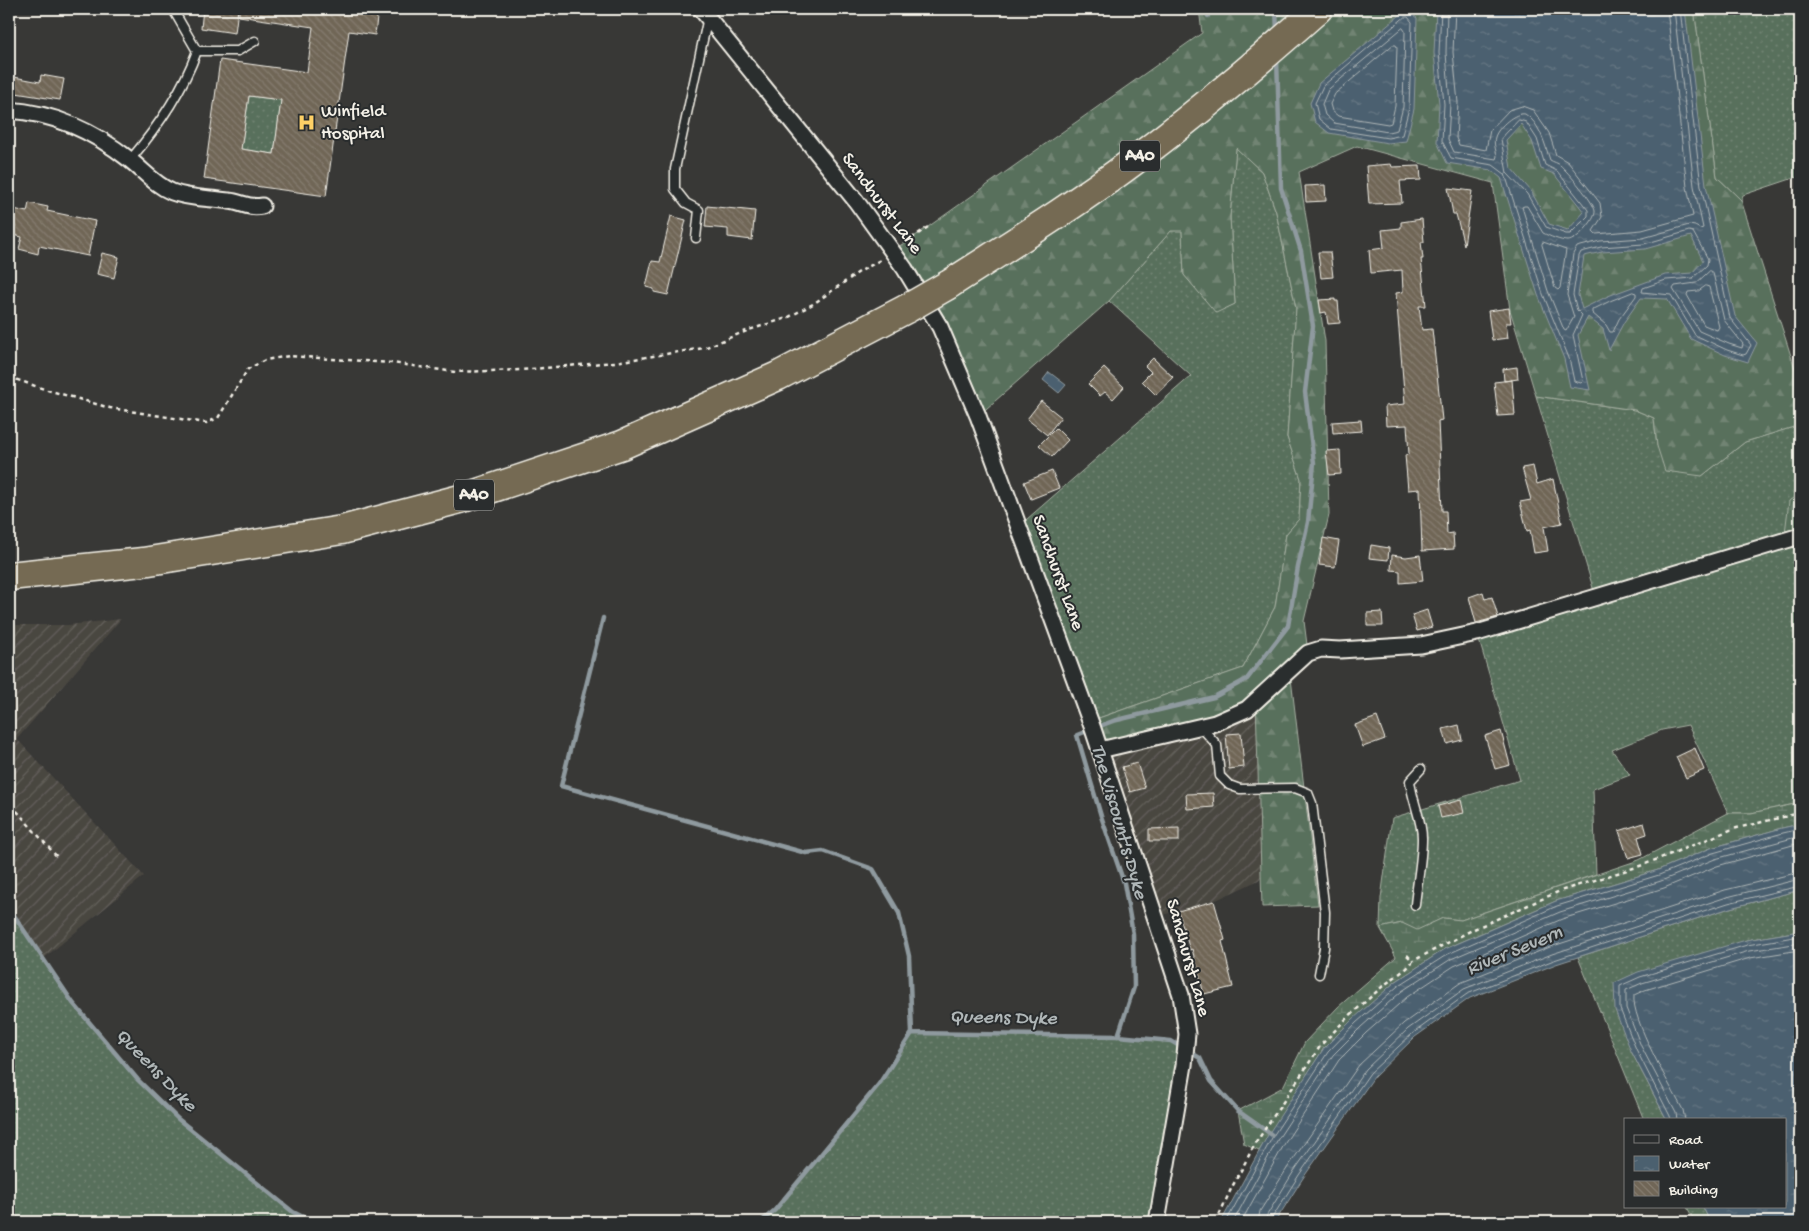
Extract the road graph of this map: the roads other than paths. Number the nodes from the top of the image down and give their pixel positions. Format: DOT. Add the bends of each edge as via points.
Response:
graph roads {
  1 [pos="176,9"];
  2 [pos="1318,9"];
  3 [pos="705,13"];
  4 [pos="254,41"];
  5 [pos="197,51"];
  6 [pos="9,110"];
  7 [pos="130,160"];
  8 [pos="262,206"];
  9 [pos="696,238"];
  10 [pos="1800,536"];
  11 [pos="9,576"];
  12 [pos="1200,726"];
  13 [pos="1100,750"];
  14 [pos="1421,769"];
  15 [pos="1415,905"];
  16 [pos="1318,974"];
  17 [pos="1157,1222"];
  1 -- 5 [label="lane" via="175,13"];
  2 -- 11 [label="highway, A40, bridge" via="1233,84 1131,163 948,285 778,376 622,445 460,499 332,531 143,562"];
  3 -- 9 [label="lane" via="675,169 675,189 686,203 699,210"];
  3 -- 13 [label="street, Sandhurst Lane" via="856,201 905,269 940,327 978,416"];
  4 -- 5 [label="lane" via="238,51"];
  5 -- 7 [label="lane" via="169,109"];
  6 -- 7 [label="street" via="62,120 96,136"];
  7 -- 8 [label="street" via="149,178 172,192 234,201 253,208"];
  10 -- 12 [label="street" via="1477,633 1421,645 1321,649 1308,654 1247,709"];
  12 -- 13 [label="street"];
  12 -- 16 [label="lane" via="1217,746 1220,776 1229,785 1240,789 1295,788 1308,793 1312,803 1325,912 1324,948"];
  13 -- 17 [label="street, Sandhurst Lane" via="1181,995 1187,1034"];
  14 -- 15 [label="lane" via="1410,781 1422,839"];
}
